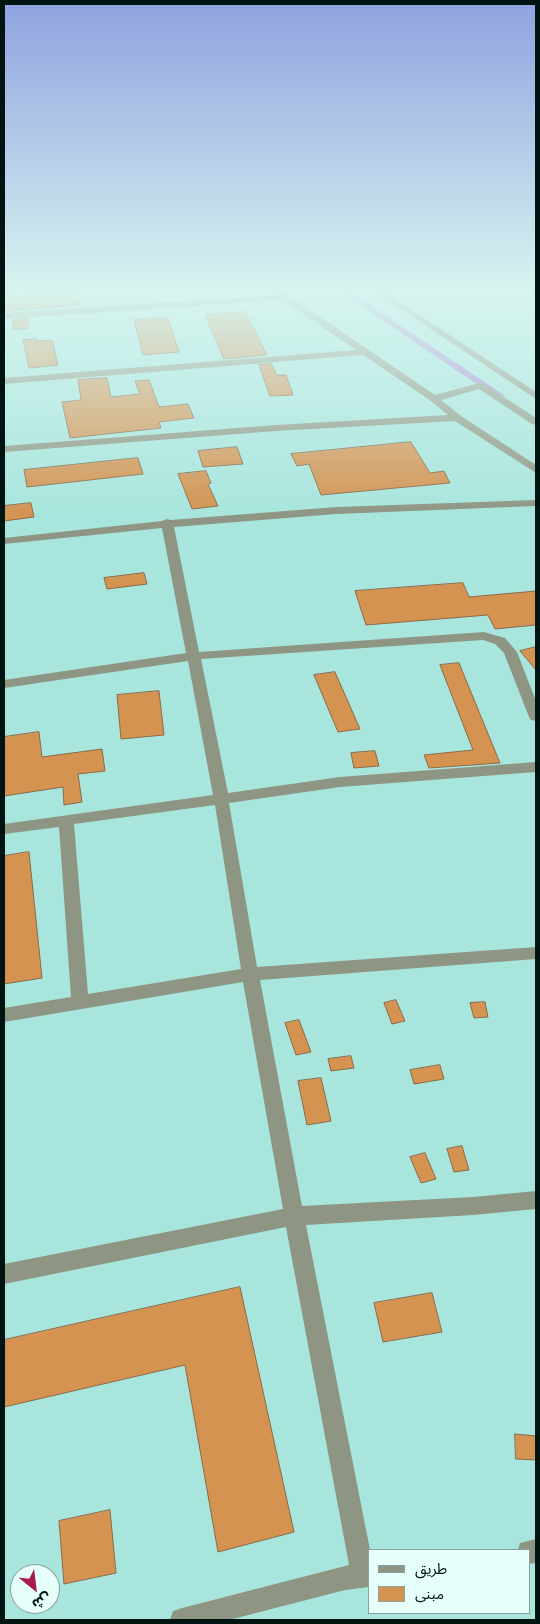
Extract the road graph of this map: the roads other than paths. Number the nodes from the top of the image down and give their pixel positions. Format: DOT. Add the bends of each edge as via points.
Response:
graph roads {
  1 [pos="206,365"];
  2 [pos="384,365"];
  3 [pos="489,365"];
  4 [pos="4,381"];
  5 [pos="536,396"];
  6 [pos="434,399"];
  7 [pos="457,418"];
  8 [pos="536,422"];
  9 [pos="4,448"];
  10 [pos="536,470"];
  11 [pos="536,503"];
  12 [pos="167,522"];
  13 [pos="4,541"];
  14 [pos="193,656"];
  15 [pos="4,684"];
  16 [pos="536,717"];
  17 [pos="536,767"];
  18 [pos="221,797"];
  19 [pos="66,820"];
  20 [pos="4,829"];
  21 [pos="536,953"];
  22 [pos="250,974"];
  23 [pos="80,1002"];
  24 [pos="4,1015"];
  25 [pos="536,1200"];
  26 [pos="294,1216"];
  27 [pos="4,1274"];
  28 [pos="366,1576"];
  29 [pos="182,1620"];
  1 -- 4 [label="street"];
  2 -- 6 [label="street"];
  3 -- 5 [label="street"];
  6 -- 7 [label="street"];
  6 -- 8 [label="street" via="479,386"];
  7 -- 9 [label="street"];
  7 -- 10 [label="street"];
  11 -- 12 [label="street" via="455,504"];
  12 -- 13 [label="street"];
  12 -- 14 [label="street"];
  14 -- 15 [label="street"];
  14 -- 16 [label="street" via="484,636 500,641 510,652"];
  14 -- 18 [label="street"];
  17 -- 18 [label="street" via="340,782"];
  18 -- 19 [label="street"];
  18 -- 22 [label="street"];
  19 -- 20 [label="street"];
  19 -- 23 [label="street"];
  21 -- 22 [label="street"];
  22 -- 23 [label="street"];
  22 -- 26 [label="street"];
  23 -- 24 [label="street"];
  25 -- 26 [label="street"];
  26 -- 27 [label="street"];
  26 -- 28 [label="street"];
  28 -- 29 [label="street" via="345,1578"];
}
